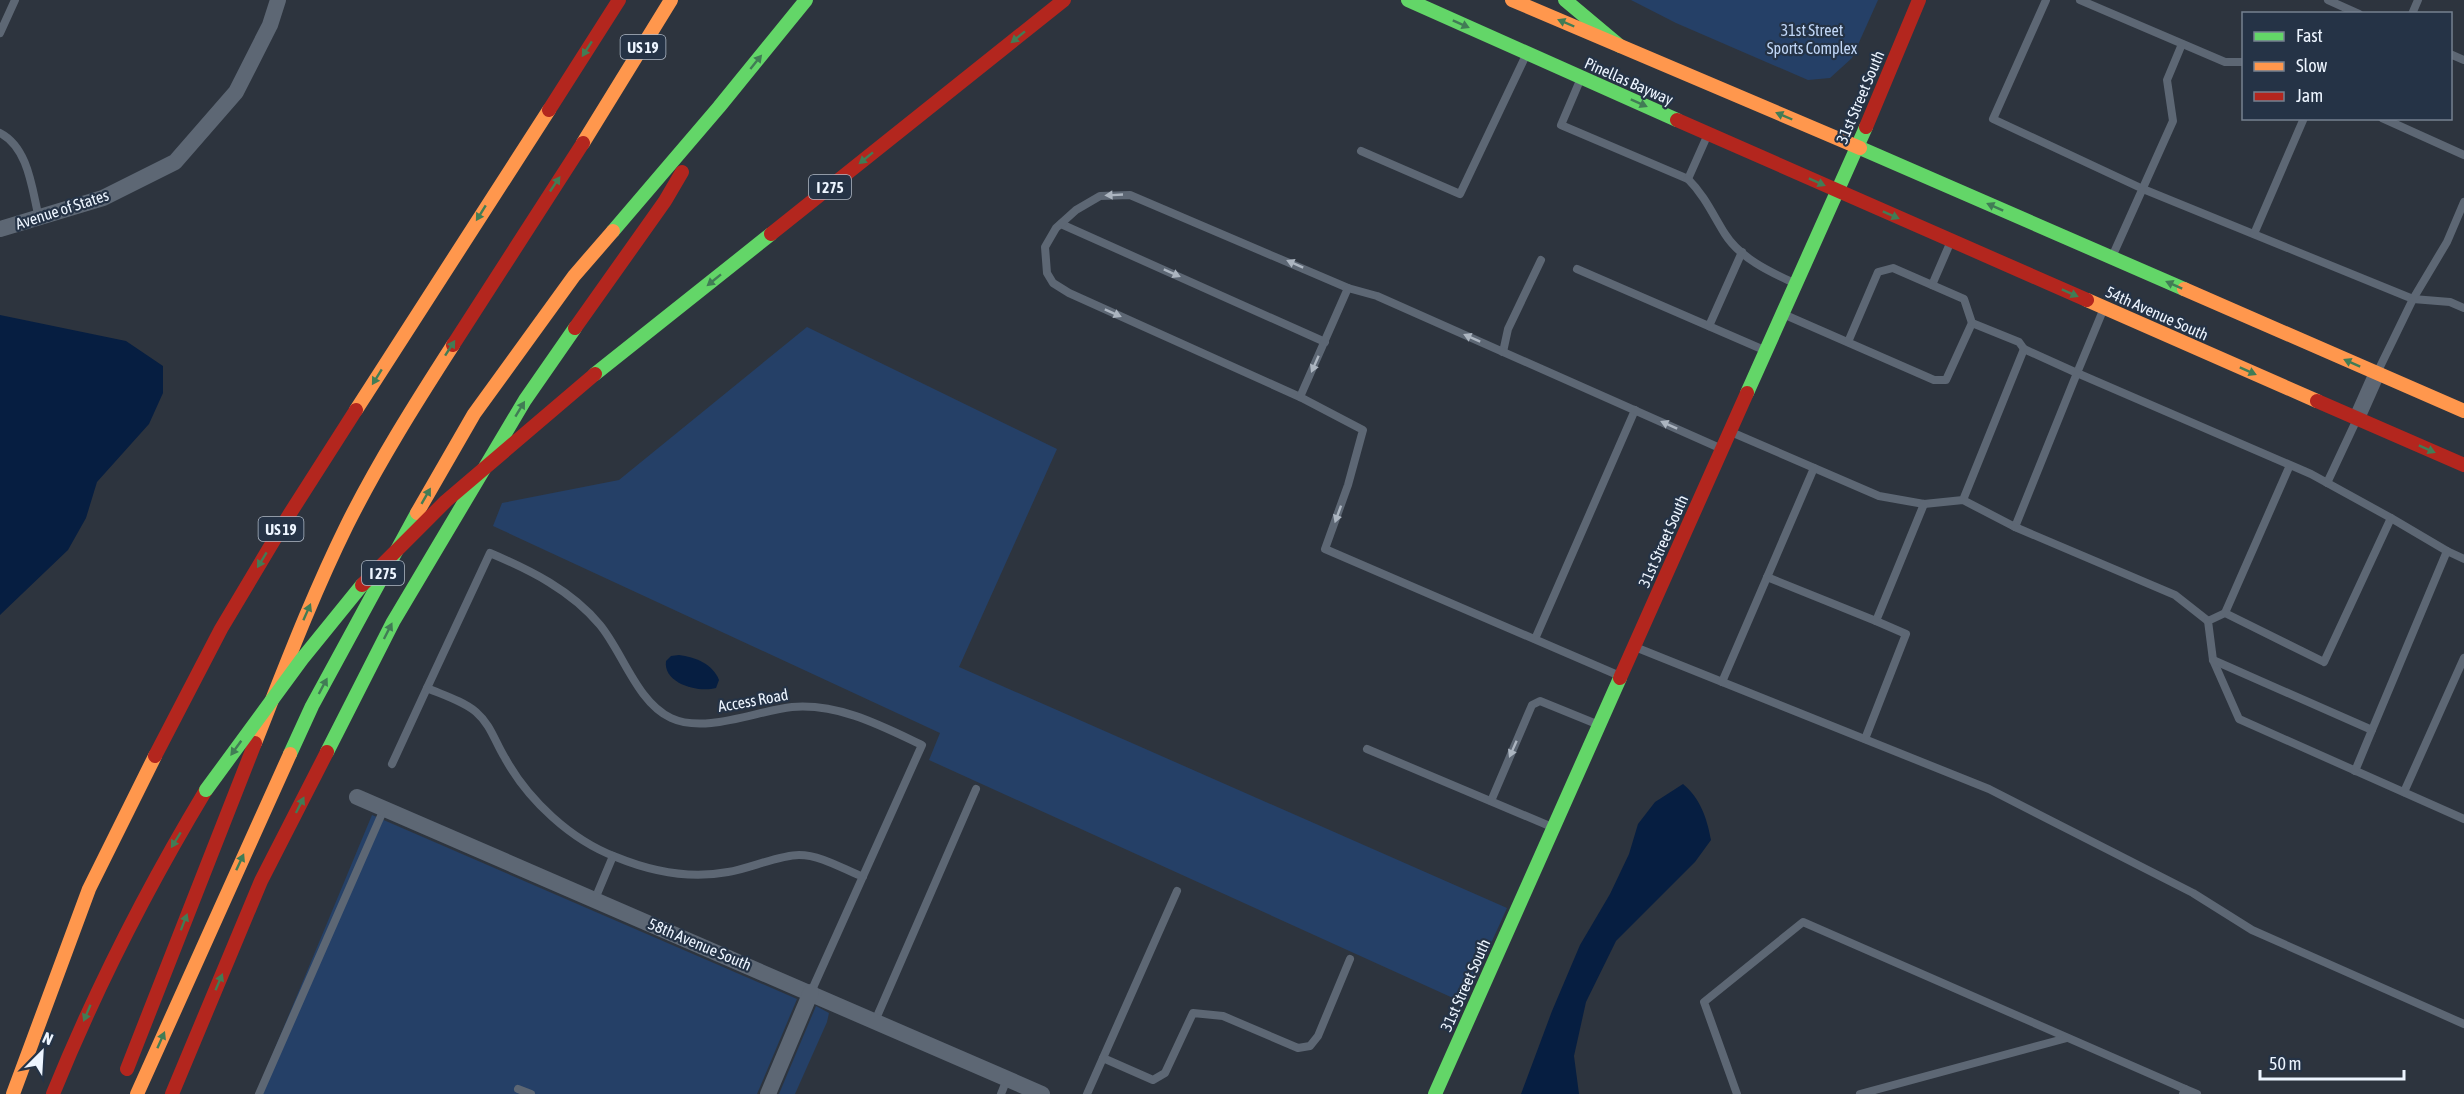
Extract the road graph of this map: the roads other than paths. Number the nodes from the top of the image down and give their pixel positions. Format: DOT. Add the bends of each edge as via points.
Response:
graph roads {
  1 [pos="15,0"];
  2 [pos="278,0"];
  3 [pos="619,0"];
  4 [pos="671,0"];
  5 [pos="806,0"];
  6 [pos="1064,0"];
  7 [pos="1408,0"];
  8 [pos="1512,0"];
  9 [pos="1565,0"];
  10 [pos="1919,0"];
  11 [pos="2046,0"];
  12 [pos="2080,0"];
  13 [pos="2328,0"];
  14 [pos="2355,12"];
  15 [pos="0,33"];
  16 [pos="2182,44"];
  17 [pos="1620,46"];
  18 [pos="1527,53"];
  19 [pos="2242,62"];
  20 [pos="1581,77"];
  21 [pos="719,107"];
  22 [pos="2303,120"];
  23 [pos="2386,120"];
  24 [pos="0,133"];
  25 [pos="1708,134"];
  26 [pos="1857,147"];
  27 [pos="1361,151"];
  28 [pos="2464,155"];
  29 [pos="1688,179"];
  30 [pos="2143,189"];
  31 [pos="1837,191"];
  32 [pos="2464,202"];
  33 [pos="39,218"];
  34 [pos="1061,224"];
  35 [pos="0,229"];
  36 [pos="2254,234"];
  37 [pos="1951,241"];
  38 [pos="1742,252"];
  39 [pos="2112,257"];
  40 [pos="1540,260"];
  41 [pos="1577,269"];
  42 [pos="1796,284"];
  43 [pos="1932,285"];
  44 [pos="1348,288"];
  45 [pos="2413,299"];
  46 [pos="2104,308"];
  47 [pos="2464,308"];
  48 [pos="1783,314"];
  49 [pos="1972,323"];
  50 [pos="1709,326"];
  51 [pos="1325,342"];
  52 [pos="1848,342"];
  53 [pos="2024,349"];
  54 [pos="1766,351"];
  55 [pos="1503,352"];
  56 [pos="2077,373"];
  57 [pos="2377,373"];
  58 [pos="1300,397"];
  59 [pos="1635,410"];
  60 [pos="2464,411"];
  61 [pos="2357,418"];
  62 [pos="1730,432"];
  63 [pos="1723,449"];
  64 [pos="2290,465"];
  65 [pos="2464,465"];
  66 [pos="1814,468"];
  67 [pos="2327,483"];
  68 [pos="1963,500"];
  69 [pos="1924,504"];
  70 [pos="2391,518"];
  71 [pos="2015,527"];
  72 [pos="2447,551"];
  73 [pos="2464,559"];
  74 [pos="1767,577"];
  75 [pos="2224,613"];
  76 [pos="1876,621"];
  77 [pos="2208,621"];
  78 [pos="1535,639"];
  79 [pos="1634,647"];
  80 [pos="2464,658"];
  81 [pos="2213,660"];
  82 [pos="1621,676"];
  83 [pos="1722,682"];
  84 [pos="427,687"];
  85 [pos="1600,725"];
  86 [pos="2372,730"];
  87 [pos="1865,739"];
  88 [pos="1367,749"];
  89 [pos="392,764"];
  90 [pos="2355,771"];
  91 [pos="976,789"];
  92 [pos="2404,792"];
  93 [pos="357,797"];
  94 [pos="1491,801"];
  95 [pos="384,808"];
  96 [pos="2464,819"];
  97 [pos="1554,827"];
  98 [pos="614,856"];
  99 [pos="863,878"];
  100 [pos="1177,891"];
  101 [pos="595,899"];
  102 [pos="1350,959"];
  103 [pos="811,992"];
  104 [pos="875,1021"];
  105 [pos="2464,1024"];
  106 [pos="2067,1038"];
  107 [pos="1103,1058"];
  108 [pos="122,1083"];
  109 [pos="1004,1086"];
  110 [pos="518,1089"];
  111 [pos="2184,1092"];
  112 [pos="13,1094"];
  113 [pos="53,1094"];
  114 [pos="137,1094"];
  115 [pos="172,1094"];
  116 [pos="259,1094"];
  117 [pos="531,1094"];
  118 [pos="768,1094"];
  119 [pos="1042,1094"];
  120 [pos="1087,1094"];
  121 [pos="1435,1094"];
  122 [pos="1737,1094"];
  123 [pos="1860,1094"];
  124 [pos="2197,1094"];
  1 -- 15 [label="lane"];
  2 -- 33 [label="street, Avenue of States" via="270,25 236,92 176,162 103,198"];
  3 -- 112 [label="main road, US 19, one-way" via="302,494 220,629 90,889"];
  108 -- 4 [label="main road, US 19, one-way" via="305,617 347,525 408,414 615,94"];
  21 -- 5 [label="main road, I 275, one-way"];
  6 -- 113 [label="main road, I 275, one-way, bridge" via="459,486 364,582 301,657 206,790 162,861 109,962"];
  7 -- 18 [label="main road, Pinellas Bayway, one-way"];
  17 -- 8 [label="main road, Pinellas Bayway, one-way"];
  9 -- 17 [label="main road"];
  10 -- 26 [label="main road, 31st Street South"];
  11 -- 30 [label="lane" via="1993,119"];
  12 -- 16 [label="lane"];
  13 -- 14 [label="lane"];
  16 -- 19 [label="lane" via="2224,62"];
  16 -- 30 [label="lane" via="2167,80 2173,121"];
  26 -- 17 [label="main road, Pinellas Bayway, one-way"];
  18 -- 20 [label="main road, Pinellas Bayway"];
  18 -- 27 [label="lane" via="1460,194"];
  20 -- 25 [label="main road, Pinellas Bayway, one-way"];
  20 -- 29 [label="lane" via="1561,125"];
  114 -- 21 [label="main road, I 275, one-way" via="312,706 469,423 574,276"];
  115 -- 21 [label="main road, one-way" via="261,881 393,622 525,400 665,201"];
  22 -- 36 [label="lane"];
  23 -- 28 [label="lane"];
  24 -- 33 [label="lane" via="9,138 24,159"];
  25 -- 29 [label="lane"];
  25 -- 31 [label="main road, Pinellas Bayway, one-way"];
  26 -- 31 [label="main road, 31st Street South"];
  39 -- 26 [label="main road, 54th Avenue South, one-way"];
  29 -- 38 [label="lane" via="1700,191 1726,237"];
  30 -- 36 [label="lane"];
  30 -- 39 [label="lane"];
  31 -- 37 [label="main road, 54th Avenue South, one-way"];
  31 -- 42 [label="main road, 31st Street South"];
  32 -- 45 [label="lane" via="2447,242"];
  33 -- 35 [label="street, Avenue of States"];
  44 -- 34 [label="lane, one-way" via="1130,195 1100,196"];
  34 -- 51 [label="lane, one-way"];
  34 -- 58 [label="lane, one-way" via="1046,248 1047,273 1053,283"];
  36 -- 45 [label="lane"];
  37 -- 43 [label="lane"];
  37 -- 46 [label="main road, 54th Avenue South, one-way"];
  38 -- 42 [label="lane" via="1767,271"];
  38 -- 50 [label="lane"];
  57 -- 39 [label="main road, 54th Avenue South, one-way"];
  40 -- 55 [label="lane" via="1508,329"];
  41 -- 50 [label="lane"];
  42 -- 48 [label="main road, 31st Street South"];
  43 -- 49 [label="lane" via="1964,299"];
  43 -- 52 [label="lane" via="1893,268 1878,272"];
  44 -- 51 [label="lane"];
  55 -- 44 [label="lane, one-way" via="1377,296"];
  45 -- 47 [label="lane" via="2450,302"];
  45 -- 57 [label="lane"];
  46 -- 56 [label="lane"];
  46 -- 61 [label="main road, 54th Avenue South, one-way"];
  48 -- 52 [label="lane"];
  48 -- 54 [label="main road, 31st Street South"];
  49 -- 52 [label="lane" via="1946,380 1934,381"];
  49 -- 53 [label="lane" via="2019,342"];
  50 -- 54 [label="lane"];
  51 -- 58 [label="lane, one-way"];
  53 -- 56 [label="lane"];
  53 -- 68 [label="lane"];
  54 -- 62 [label="main road, 31st Street South"];
  55 -- 59 [label="lane"];
  56 -- 64 [label="lane"];
  56 -- 71 [label="lane"];
  57 -- 60 [label="main road, 54th Avenue South"];
  57 -- 61 [label="street"];
  58 -- 78 [label="lane, one-way" via="1363,430 1325,549"];
  63 -- 59 [label="lane, one-way"];
  59 -- 78 [label="lane"];
  61 -- 65 [label="main road, 54th Avenue South, one-way"];
  61 -- 67 [label="lane"];
  62 -- 63 [label="main road, 31st Street South"];
  62 -- 66 [label="lane"];
  63 -- 79 [label="main road, 31st Street South"];
  64 -- 67 [label="lane"];
  64 -- 75 [label="lane"];
  66 -- 69 [label="lane" via="1879,496"];
  66 -- 74 [label="lane"];
  67 -- 70 [label="lane"];
  68 -- 69 [label="lane"];
  68 -- 71 [label="lane"];
  69 -- 76 [label="lane"];
  70 -- 72 [label="lane"];
  70 -- 75 [label="lane" via="2324,662"];
  71 -- 77 [label="lane" via="2175,595"];
  72 -- 73 [label="lane"];
  72 -- 86 [label="lane"];
  74 -- 76 [label="lane"];
  74 -- 83 [label="lane"];
  75 -- 77 [label="lane"];
  76 -- 87 [label="lane" via="1906,634"];
  77 -- 81 [label="lane"];
  78 -- 82 [label="lane"];
  79 -- 82 [label="main road, 31st Street South"];
  79 -- 83 [label="lane"];
  80 -- 92 [label="lane"];
  81 -- 86 [label="lane"];
  81 -- 90 [label="lane" via="2239,719"];
  82 -- 85 [label="main road, 31st Street South"];
  83 -- 87 [label="lane"];
  84 -- 89 [label="lane"];
  84 -- 98 [label="lane" via="475,711 490,727 505,760 548,812 584,841"];
  84 -- 99 [label="lane, Access Road" via="490,553 523,567 579,603 600,625 643,695 672,719 702,725 794,707 827,710 862,717 922,745"];
  85 -- 94 [label="lane, one-way" via="1540,701 1532,705"];
  85 -- 97 [label="main road, 31st Street South"];
  86 -- 90 [label="lane"];
  87 -- 105 [label="lane" via="1989,789 2193,893 2252,930"];
  88 -- 94 [label="lane"];
  90 -- 92 [label="lane"];
  91 -- 104 [label="lane"];
  92 -- 96 [label="lane"];
  93 -- 95 [label="street, 58th Avenue South"];
  94 -- 97 [label="lane"];
  95 -- 101 [label="street, 58th Avenue South"];
  95 -- 116 [label="lane"];
  97 -- 121 [label="main road, 31st Street South"];
  98 -- 99 [label="lane" via="678,874 726,873 798,855 821,859"];
  98 -- 101 [label="lane"];
  99 -- 103 [label="lane, Access Road"];
  100 -- 107 [label="lane"];
  101 -- 103 [label="street, 58th Avenue South"];
  102 -- 107 [label="lane" via="1318,1036 1310,1046 1298,1048 1223,1016 1193,1013 1165,1072 1153,1080"];
  103 -- 104 [label="street, 58th Avenue South"];
  103 -- 118 [label="street"];
  104 -- 109 [label="street, 58th Avenue South"];
  106 -- 111 [label="lane"];
  106 -- 122 [label="lane" via="1803,922 1704,1002"];
  106 -- 123 [label="lane"];
  107 -- 120 [label="lane"];
  109 -- 119 [label="street, 58th Avenue South"];
  110 -- 117 [label="lane"];
  111 -- 124 [label="lane"];
}
